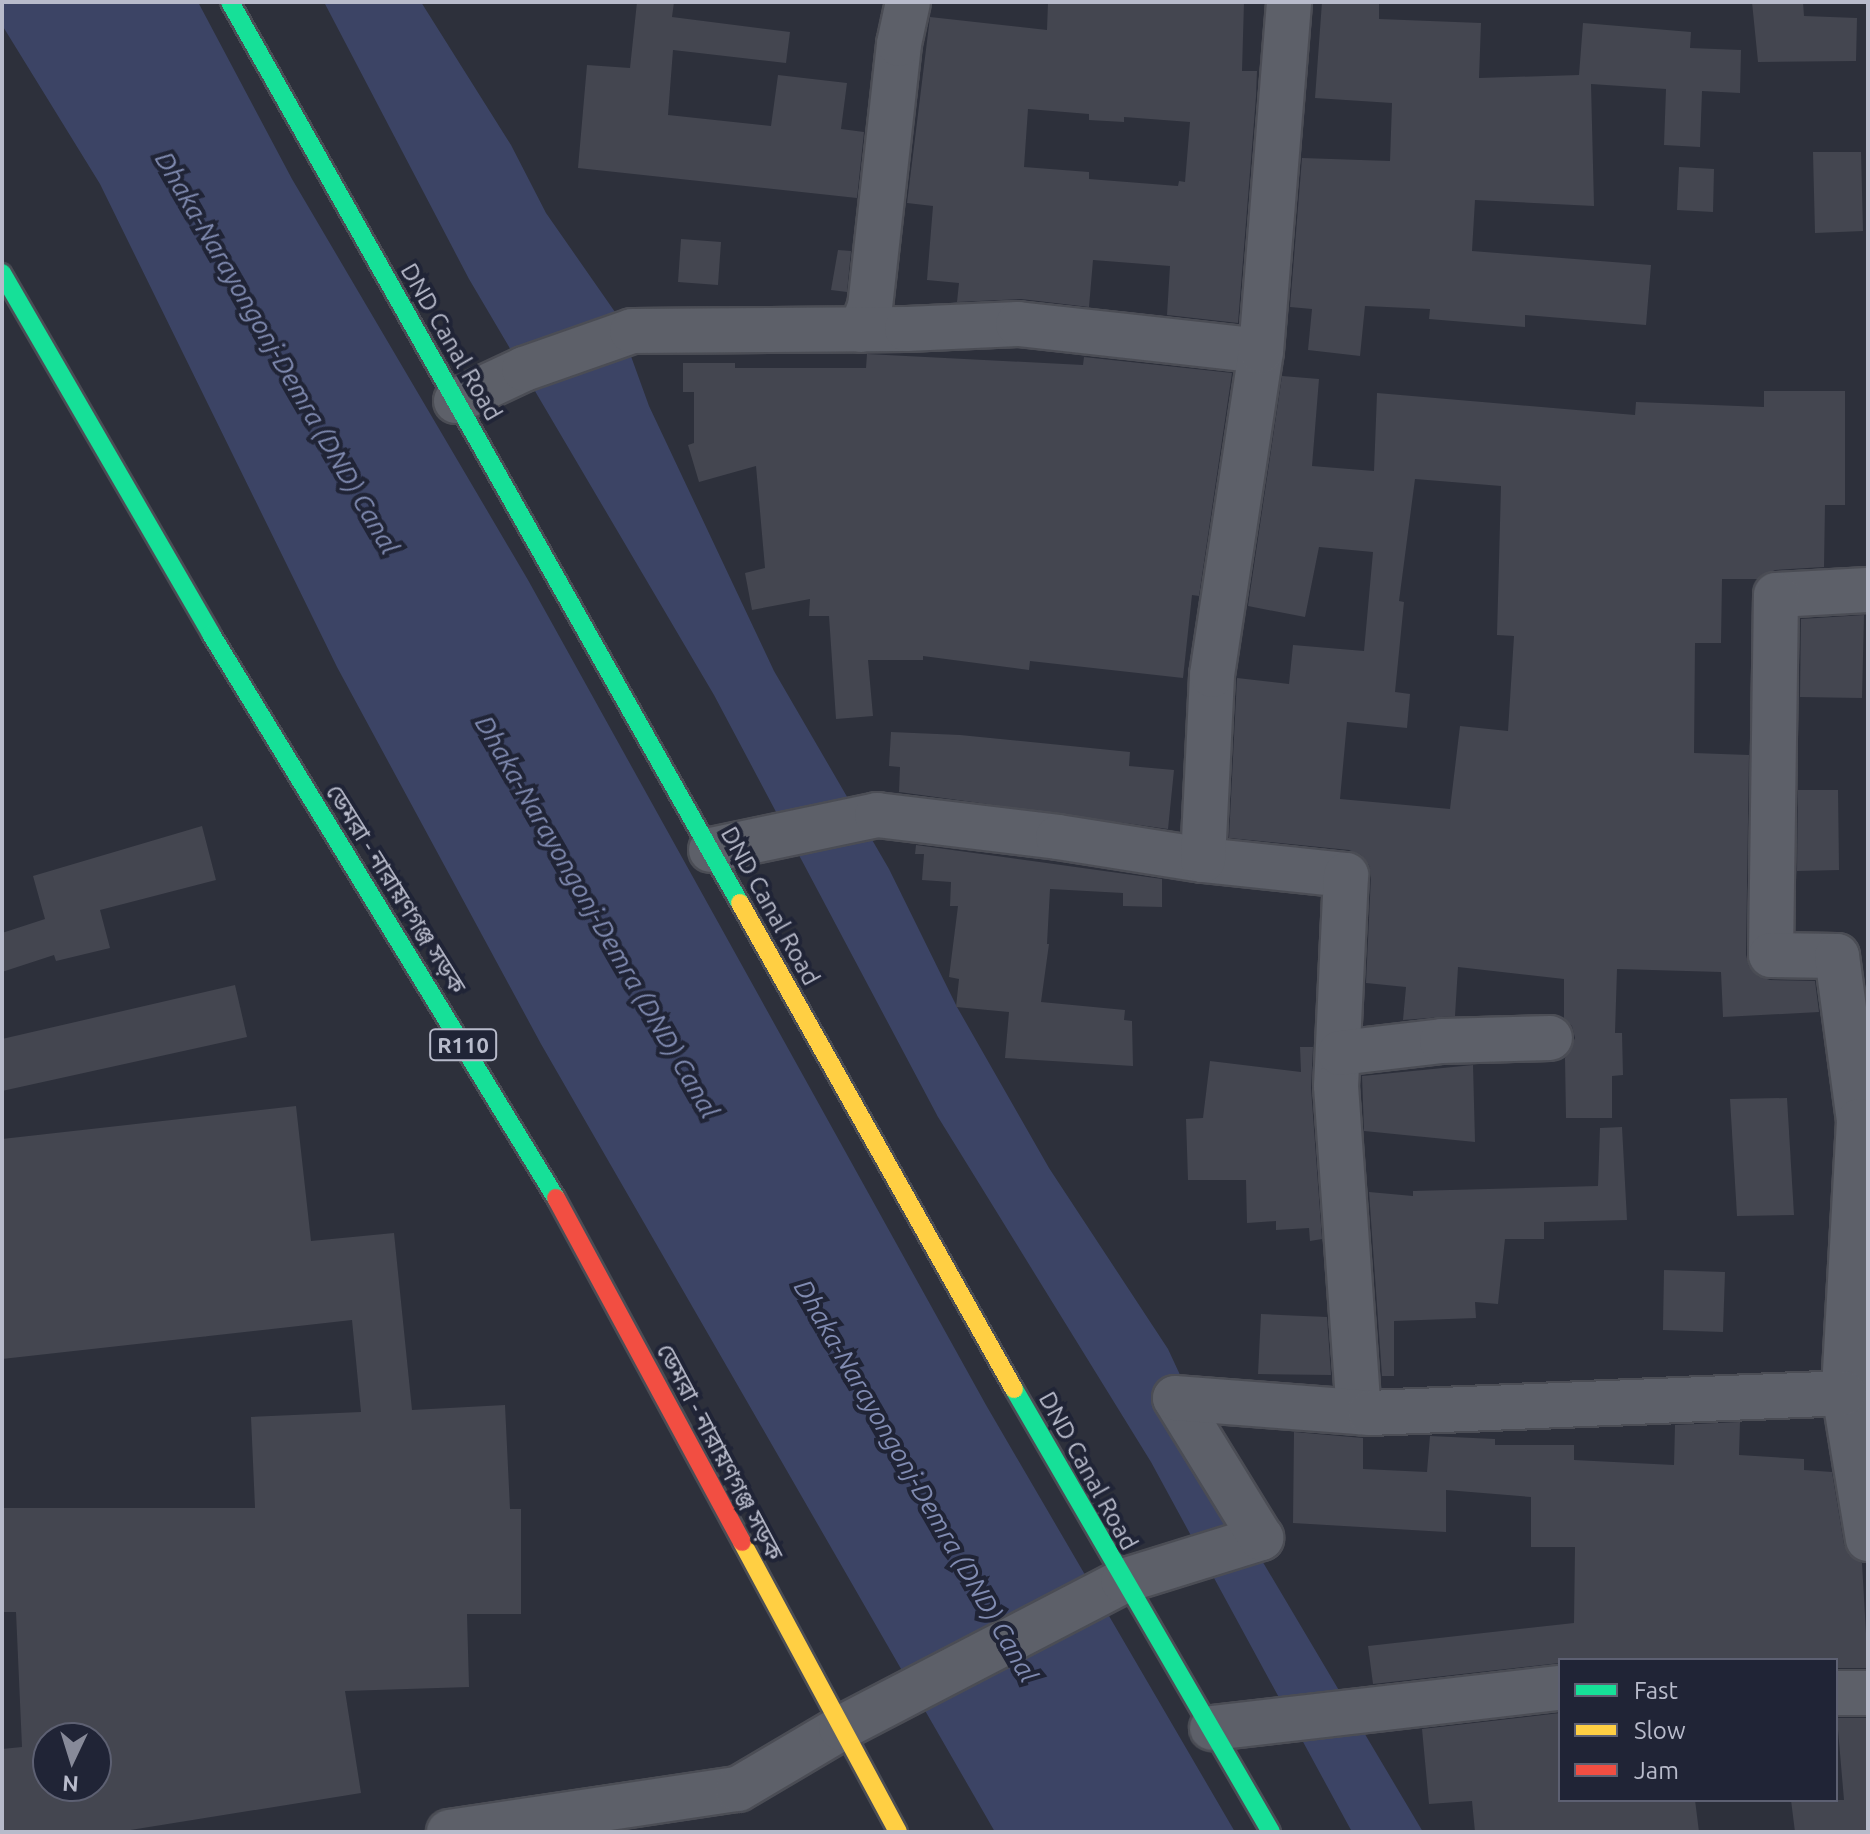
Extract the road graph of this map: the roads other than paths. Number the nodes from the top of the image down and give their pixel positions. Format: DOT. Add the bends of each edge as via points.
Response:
graph roads {
  1 [pos="230,2"];
  2 [pos="908,2"];
  3 [pos="1289,2"];
  4 [pos="2,273"];
  5 [pos="861,330"];
  6 [pos="1261,351"];
  7 [pos="456,401"];
  8 [pos="1868,590"];
  9 [pos="711,850"];
  10 [pos="1203,860"];
  11 [pos="1550,1038"];
  12 [pos="1340,1053"];
  13 [pos="1844,1393"];
  14 [pos="1359,1412"];
  15 [pos="1868,1539"];
  16 [pos="1123,1581"];
  17 [pos="1558,1688"];
  18 [pos="1838,1693"];
  19 [pos="1868,1693"];
  20 [pos="841,1728"];
  21 [pos="1212,1728"];
  22 [pos="449,1832"];
  23 [pos="898,1832"];
  24 [pos="1271,1832"];
  1 -- 7 [label="street, DND Canal Road"];
  2 -- 5 [label="street" via="870,307"];
  3 -- 6 [label="street"];
  4 -- 20 [label="street, ডেমরা - নারায়ণগঞ্জ সড়ক / R110" via="211,634 552,1190"];
  5 -- 6 [label="street" via="1018,324"];
  5 -- 7 [label="street" via="632,331 524,369"];
  6 -- 10 [label="street" via="1212,675"];
  7 -- 9 [label="street, DND Canal Road"];
  8 -- 13 [label="street" via="1776,595 1771,955 1837,956 1859,1121"];
  9 -- 10 [label="street" via="877,815"];
  9 -- 16 [label="street, DND Canal Road"];
  10 -- 12 [label="street" via="1346,875"];
  11 -- 12 [label="street" via="1442,1041"];
  12 -- 14 [label="street" via="1336,1086"];
  13 -- 14 [label="street"];
  13 -- 15 [label="street"];
  14 -- 16 [label="street" via="1175,1398 1261,1538"];
  16 -- 20 [label="street"];
  16 -- 21 [label="street, DND Canal Road"];
  17 -- 21 [label="street"];
  18 -- 19 [label="street"];
  20 -- 22 [label="street" via="738,1789"];
  20 -- 23 [label="street, ডেমরা - নারায়ণগঞ্জ সড়ক / R110"];
  21 -- 24 [label="street, DND Canal Road"];
}
